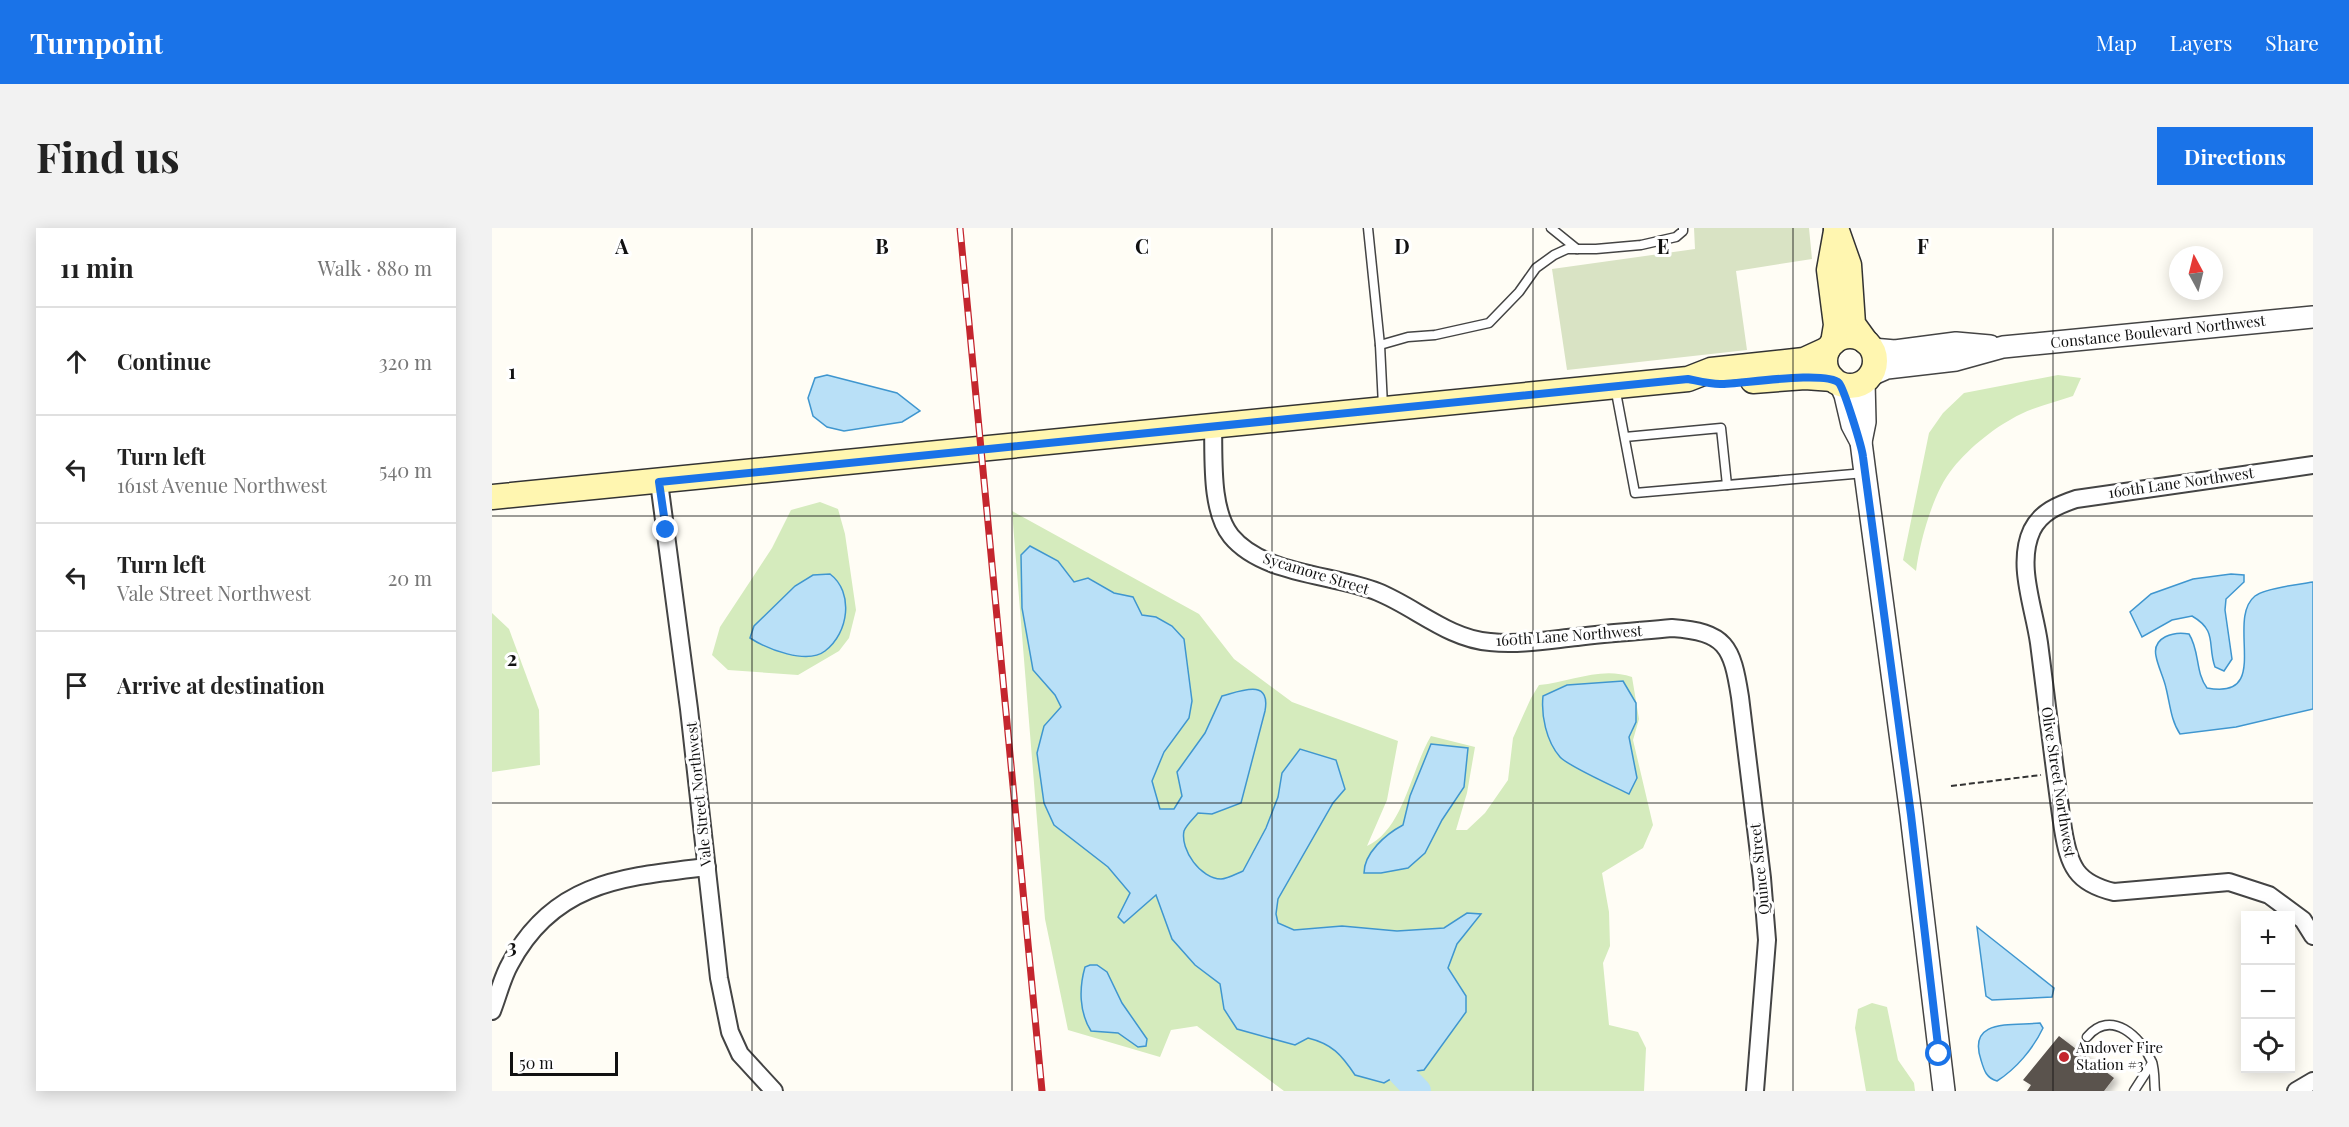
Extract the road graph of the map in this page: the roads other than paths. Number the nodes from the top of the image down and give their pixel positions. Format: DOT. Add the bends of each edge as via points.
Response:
graph roads {
  1 [pos="1368,228"];
  2 [pos="1551,228"];
  3 [pos="1683,228"];
  4 [pos="1836,229"];
  5 [pos="1577,249"];
  6 [pos="2313,316"];
  7 [pos="1380,345"];
  8 [pos="1831,346"];
  9 [pos="1869,346"];
  10 [pos="2003,347"];
  11 [pos="1868,378"];
  12 [pos="1688,379"];
  13 [pos="1836,381"];
  14 [pos="1615,386"];
  15 [pos="1383,409"];
  16 [pos="1213,425"];
  17 [pos="1625,437"];
  18 [pos="1861,442"];
  19 [pos="2313,465"];
  20 [pos="1865,473"];
  21 [pos="659,482"];
  22 [pos="1727,485"];
  23 [pos="492,498"];
  24 [pos="2050,508"];
  25 [pos="1379,593"];
  26 [pos="1728,648"];
  27 [pos="707,867"];
  28 [pos="2313,936"];
  29 [pos="492,1011"];
  30 [pos="2087,1037"];
  31 [pos="2152,1063"];
  32 [pos="774,1091"];
  33 [pos="1755,1091"];
  34 [pos="1944,1091"];
  35 [pos="2134,1091"];
  36 [pos="2156,1091"];
  1 -- 7 [label="lane"];
  2 -- 5 [label="lane"];
  3 -- 5 [label="lane" via="1676,237 1641,245"];
  4 -- 8 [label="main road" via="1829,270 1836,325"];
  4 -- 9 [label="main road" via="1849,265 1853,324"];
  5 -- 7 [label="lane" via="1554,255 1536,268 1520,292 1489,323"];
  6 -- 10 [label="street, Constance Boulevard Northwest"];
  7 -- 15 [label="lane"];
  8 -- 9 [label="main road" via="1849,337"];
  8 -- 12 [label="main road" via="1804,360 1711,370"];
  8 -- 13 [label="main road" via="1825,365"];
  9 -- 10 [label="street, Constance Boulevard Northwest" via="1895,351 1956,343"];
  9 -- 11 [label="main road" via="1874,366"];
  10 -- 11 [label="street, Constance Boulevard Northwest" via="1956,360 1887,368"];
  11 -- 13 [label="main road" via="1856,385"];
  11 -- 18 [label="street"];
  12 -- 13 [label="main road" via="1718,384 1805,377"];
  12 -- 14 [label="main road"];
  13 -- 18 [label="street" via="1845,395"];
  14 -- 15 [label="main road"];
  14 -- 17 [label="lane"];
  15 -- 16 [label="main road"];
  16 -- 21 [label="main road"];
  16 -- 25 [label="street, Sycamore Street" via="1215,490 1220,515 1230,535 1243,548 1283,567"];
  17 -- 22 [label="lane" via="1635,493"];
  17 -- 22 [label="lane" via="1721,428"];
  18 -- 20 [label="street"];
  19 -- 24 [label="street, 160th Lane Northwest" via="2076,499"];
  20 -- 22 [label="lane"];
  20 -- 34 [label="street"];
  21 -- 23 [label="main road"];
  21 -- 27 [label="street, Vale Street Northwest"];
  24 -- 28 [label="street, Olive Street Northwest" via="2033,528 2026,558 2067,856 2082,878 2114,892 2229,882 2269,895 2303,920"];
  25 -- 26 [label="street, 160th Lane Northwest" via="1458,634 1487,642 1536,642 1672,628 1695,630"];
  26 -- 33 [label="street, Quince Street" via="1740,697 1767,940"];
  27 -- 29 [label="street" via="599,885 561,905 530,931 509,965"];
  27 -- 32 [label="street, Vale Street Northwest" via="719,978 730,1032 740,1054"];
  30 -- 31 [label="lane" via="2103,1026 2121,1026 2134,1034"];
  31 -- 35 [label="lane"];
  31 -- 36 [label="lane"];
}
